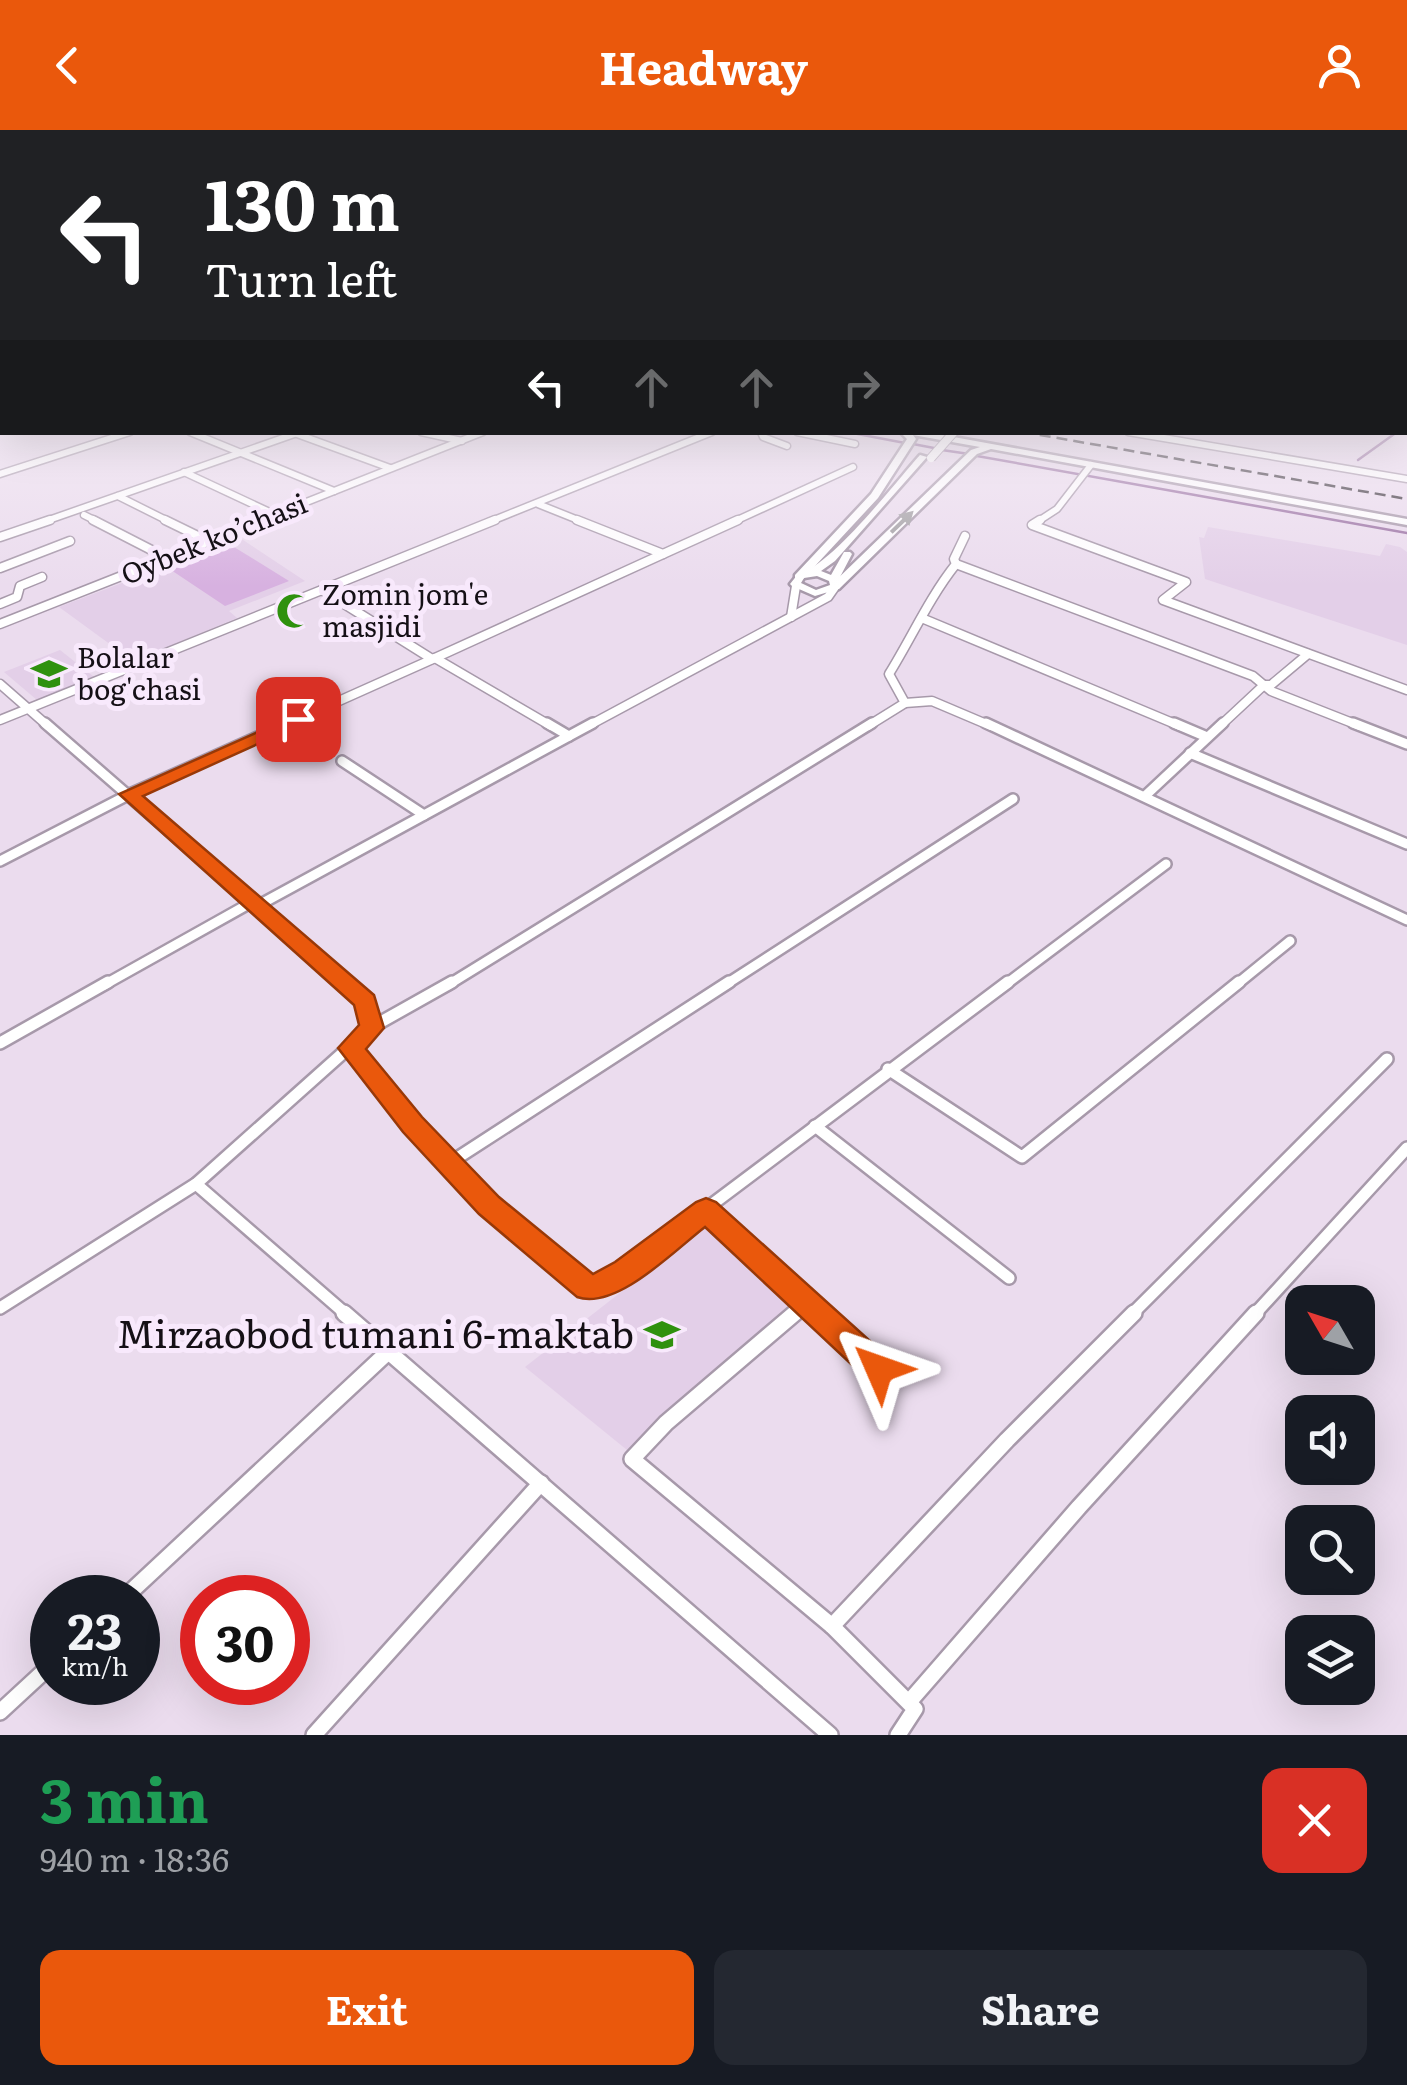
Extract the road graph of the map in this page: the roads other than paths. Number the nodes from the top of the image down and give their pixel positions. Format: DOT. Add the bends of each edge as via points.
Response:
graph roads {
  1 [pos="118,436"];
  2 [pos="199,436"];
  3 [pos="290,436"];
  4 [pos="306,436"];
  5 [pos="439,436"];
  6 [pos="475,436"];
  7 [pos="702,436"];
  8 [pos="763,436"];
  9 [pos="815,436"];
  10 [pos="943,436"];
  11 [pos="950,436"];
  12 [pos="955,436"];
  13 [pos="1172,436"];
  14 [pos="908,438"];
  15 [pos="463,441"];
  16 [pos="856,444"];
  17 [pos="787,446"];
  18 [pos="992,447"];
  19 [pos="1022,450"];
  20 [pos="240,453"];
  21 [pos="927,458"];
  22 [pos="853,467"];
  23 [pos="391,469"];
  24 [pos="184,472"];
  25 [pos="1088,472"];
  26 [pos="0,474"];
  27 [pos="1407,479"];
  28 [pos="335,491"];
  29 [pos="118,496"];
  30 [pos="537,503"];
  31 [pos="276,514"];
  32 [pos="84,515"];
  33 [pos="1407,519"];
  34 [pos="965,536"];
  35 [pos="0,537"];
  36 [pos="70,541"];
  37 [pos="208,541"];
  38 [pos="663,554"];
  39 [pos="167,558"];
  40 [pos="956,564"];
  41 [pos="0,568"];
  42 [pos="811,573"];
  43 [pos="42,577"];
  44 [pos="798,581"];
  45 [pos="834,583"];
  46 [pos="322,590"];
  47 [pos="0,604"];
  48 [pos="791,618"];
  49 [pos="924,619"];
  50 [pos="0,624"];
  51 [pos="1308,654"];
  52 [pos="434,659"];
  53 [pos="0,684"];
  54 [pos="1264,685"];
  55 [pos="1407,690"];
  56 [pos="905,703"];
  57 [pos="28,708"];
  58 [pos="0,720"];
  59 [pos="570,736"];
  60 [pos="1208,737"];
  61 [pos="1407,744"];
  62 [pos="1190,753"];
  63 [pos="342,761"];
  64 [pos="130,794"];
  65 [pos="1145,796"];
  66 [pos="1014,799"];
  67 [pos="424,815"];
  68 [pos="1407,844"];
  69 [pos="0,861"];
  70 [pos="1166,864"];
  71 [pos="257,903"];
  72 [pos="1407,920"];
  73 [pos="1290,941"];
  74 [pos="372,1028"];
  75 [pos="0,1043"];
  76 [pos="351,1048"];
  77 [pos="1387,1059"];
  78 [pos="888,1069"];
  79 [pos="814,1126"];
  80 [pos="1407,1148"];
  81 [pos="448,1164"];
  82 [pos="196,1184"];
  83 [pos="706,1210"];
  84 [pos="1009,1278"];
  85 [pos="807,1303"];
  86 [pos="0,1308"];
  87 [pos="389,1352"];
  88 [pos="879,1369"];
  89 [pos="541,1483"];
  90 [pos="149,1575"];
  91 [pos="832,1626"];
  92 [pos="30,1684"];
  93 [pos="908,1702"];
  94 [pos="0,1712"];
  95 [pos="314,1735"];
  96 [pos="830,1735"];
  97 [pos="898,1735"];
  1 -- 26 [label="street"];
  2 -- 20 [label="street"];
  3 -- 20 [label="street"];
  4 -- 23 [label="street"];
  5 -- 15 [label="street"];
  6 -- 15 [label="street, Oybek ko’chasi"];
  7 -- 30 [label="street"];
  8 -- 17 [label="street"];
  9 -- 16 [label="street"];
  10 -- 21 [label="main road, bridge"];
  11 -- 21 [label="main road, bridge"];
  12 -- 19 [label="highway"];
  13 -- 27 [label="street"];
  14 -- 18 [label="highway"];
  14 -- 44 [label="highway" via="875,496"];
  15 -- 23 [label="street, Oybek ko’chasi"];
  18 -- 19 [label="highway"];
  45 -- 18 [label="highway, one-way" via="971,455"];
  19 -- 25 [label="highway"];
  19 -- 33 [label="highway"];
  20 -- 24 [label="street"];
  20 -- 28 [label="street"];
  21 -- 42 [label="main road"];
  21 -- 45 [label="main road" via="841,560"];
  22 -- 38 [label="street"];
  23 -- 28 [label="street, Oybek ko’chasi"];
  24 -- 29 [label="street"];
  24 -- 31 [label="street"];
  25 -- 33 [label="highway"];
  25 -- 51 [label="street" via="1032,525 1186,582 1162,600"];
  28 -- 31 [label="street, Oybek ko’chasi"];
  29 -- 35 [label="street"];
  29 -- 37 [label="street"];
  30 -- 38 [label="street"];
  30 -- 46 [label="street"];
  31 -- 37 [label="street, Oybek ko’chasi"];
  32 -- 39 [label="street"];
  34 -- 40 [label="street"];
  36 -- 41 [label="street"];
  37 -- 39 [label="street, Oybek ko’chasi"];
  38 -- 52 [label="street"];
  39 -- 50 [label="street, Oybek ko’chasi"];
  40 -- 49 [label="street"];
  40 -- 54 [label="street"];
  42 -- 44 [label="main road"];
  42 -- 45 [label="main road"];
  43 -- 47 [label="street"];
  44 -- 45 [label="main road" via="815,593"];
  44 -- 48 [label="street"];
  45 -- 48 [label="street" via="828,596"];
  46 -- 52 [label="street"];
  46 -- 57 [label="street"];
  48 -- 59 [label="street"];
  49 -- 56 [label="street" via="889,674"];
  49 -- 60 [label="street"];
  51 -- 54 [label="street"];
  51 -- 55 [label="street"];
  52 -- 59 [label="street"];
  52 -- 64 [label="street"];
  53 -- 57 [label="street"];
  54 -- 60 [label="street"];
  54 -- 61 [label="street"];
  56 -- 65 [label="street" via="950,706"];
  56 -- 74 [label="street"];
  57 -- 58 [label="street"];
  57 -- 64 [label="street"];
  59 -- 67 [label="street"];
  60 -- 62 [label="street"];
  62 -- 65 [label="street"];
  62 -- 68 [label="street"];
  63 -- 67 [label="street"];
  64 -- 69 [label="street"];
  64 -- 71 [label="street"];
  65 -- 72 [label="street"];
  66 -- 81 [label="street"];
  67 -- 71 [label="street"];
  70 -- 78 [label="street"];
  71 -- 74 [label="street" via="365,1001"];
  71 -- 75 [label="street"];
  73 -- 78 [label="street" via="1022,1156"];
  74 -- 76 [label="street"];
  76 -- 81 [label="street"];
  76 -- 82 [label="street"];
  77 -- 91 [label="street" via="1007,1440"];
  78 -- 79 [label="street"];
  79 -- 83 [label="street"];
  79 -- 84 [label="street"];
  80 -- 93 [label="street"];
  81 -- 83 [label="street" via="587,1288 626,1272"];
  82 -- 86 [label="street"];
  82 -- 87 [label="street"];
  83 -- 85 [label="street"];
  85 -- 88 [label="street"];
  85 -- 91 [label="street" via="632,1460"];
  87 -- 89 [label="street"];
  87 -- 90 [label="street"];
  89 -- 95 [label="street"];
  89 -- 96 [label="street"];
  91 -- 93 [label="street"];
  92 -- 94 [label="street"];
  93 -- 97 [label="street" via="915,1709"];
}
